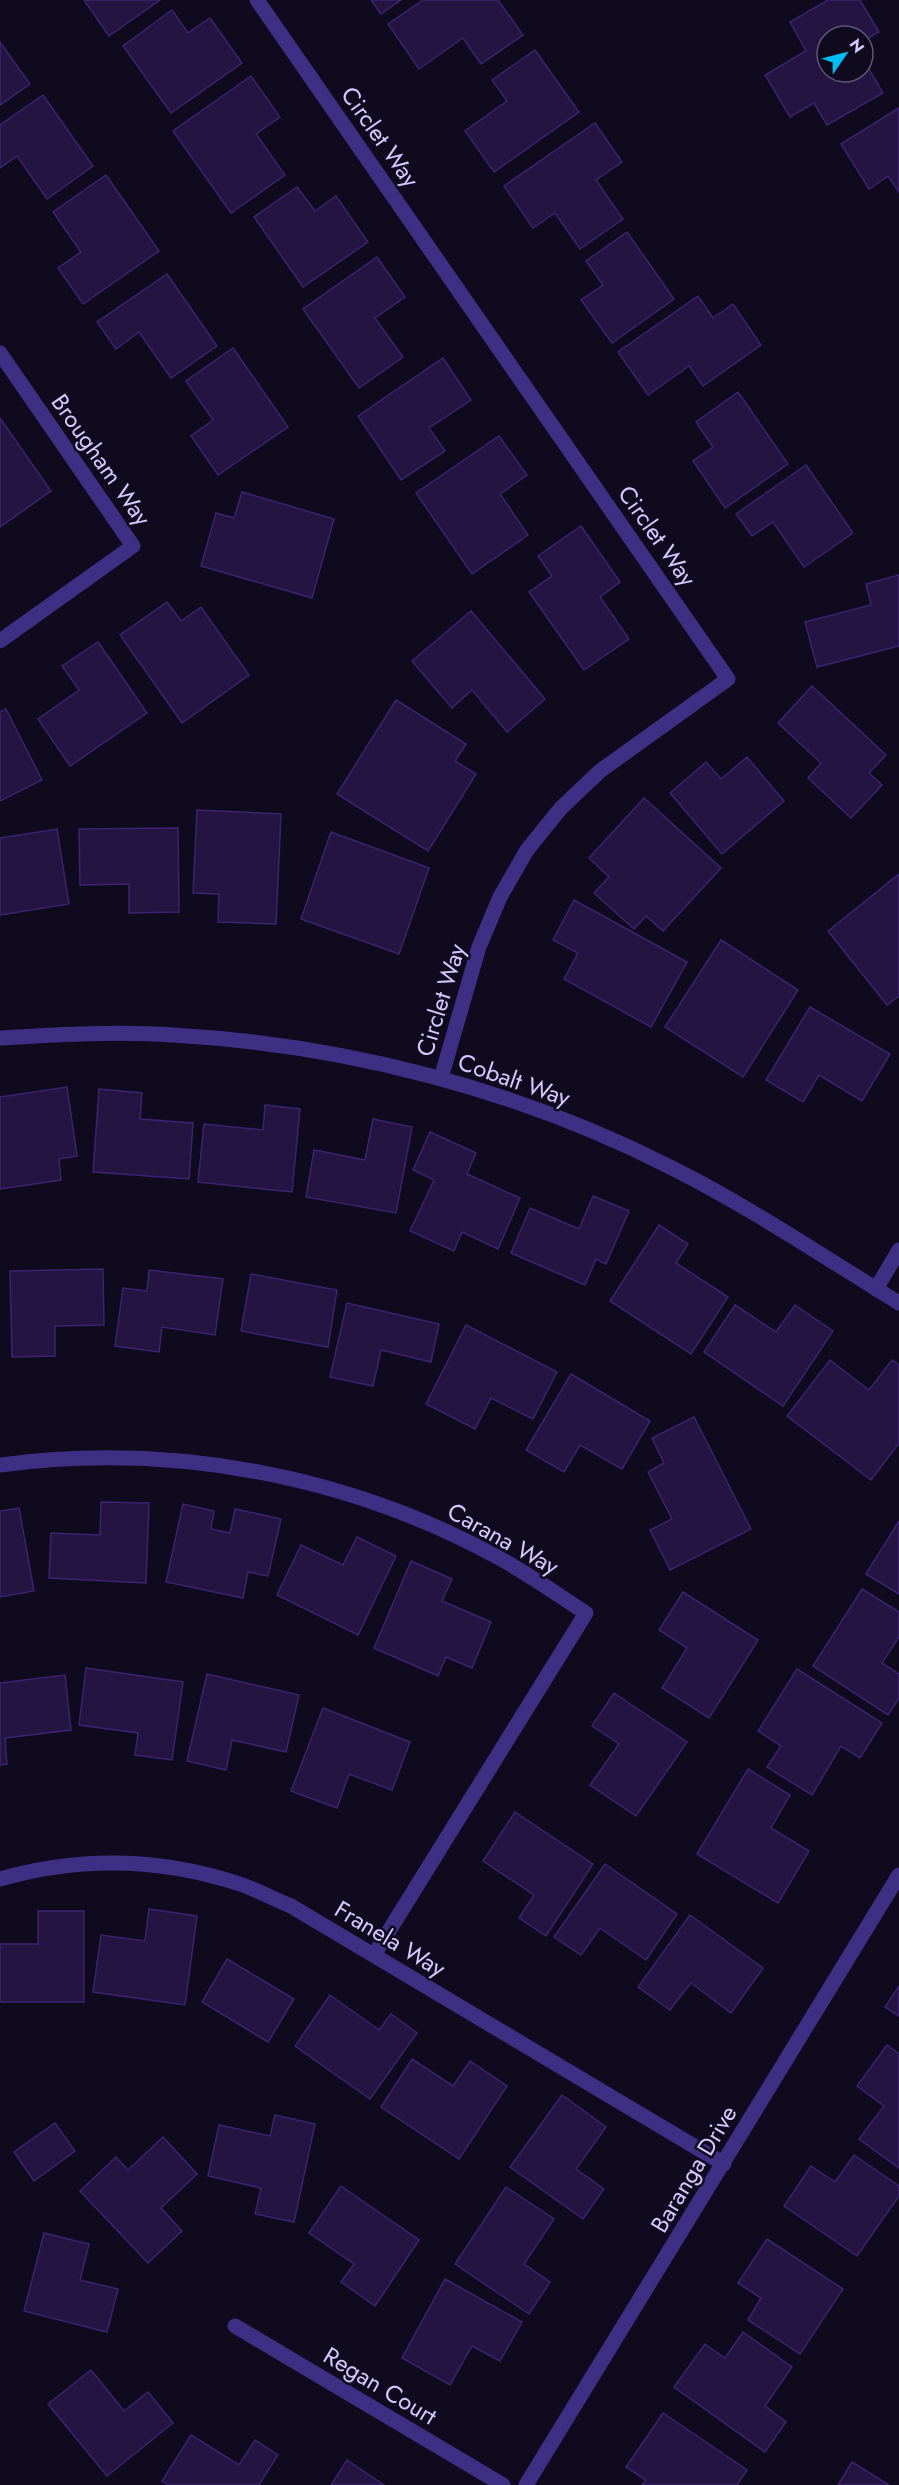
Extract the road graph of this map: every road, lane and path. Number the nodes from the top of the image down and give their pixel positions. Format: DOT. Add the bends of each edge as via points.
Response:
graph roads {
  1 [pos="257,0"];
  2 [pos="0,353"];
  3 [pos="0,641"];
  4 [pos="0,1038"];
  5 [pos="441,1078"];
  6 [pos="899,1250"];
  7 [pos="876,1288"];
  8 [pos="899,1303"];
  9 [pos="0,1466"];
  10 [pos="899,1875"];
  11 [pos="0,1879"];
  12 [pos="374,1955"];
  13 [pos="724,2164"];
  14 [pos="235,2326"];
  15 [pos="503,2485"];
  16 [pos="526,2485"];
  1 -- 5 [label="street, Circlet Way" via="728,679 600,771 561,808 527,850 500,897 479,947"];
  2 -- 3 [label="street, Brougham Way" via="134,546"];
  4 -- 5 [label="street, Cobalt Way" via="171,1035 257,1042 386,1064"];
  5 -- 7 [label="street, Cobalt Way" via="531,1107 671,1167"];
  6 -- 7 [label="street"];
  7 -- 8 [label="street, Cobalt Way"];
  9 -- 12 [label="street, Carana Way" via="97,1457 181,1460 275,1474 346,1493 426,1522 502,1559 585,1613"];
  10 -- 13 [label="street, Baranga Drive"];
  11 -- 12 [label="street, Franela Way" via="30,1870 83,1863 136,1863 190,1870 242,1885 291,1906"];
  12 -- 13 [label="street, Franela Way"];
  13 -- 16 [label="street, Baranga Drive"];
  14 -- 15 [label="street, Regan Court"];
}
